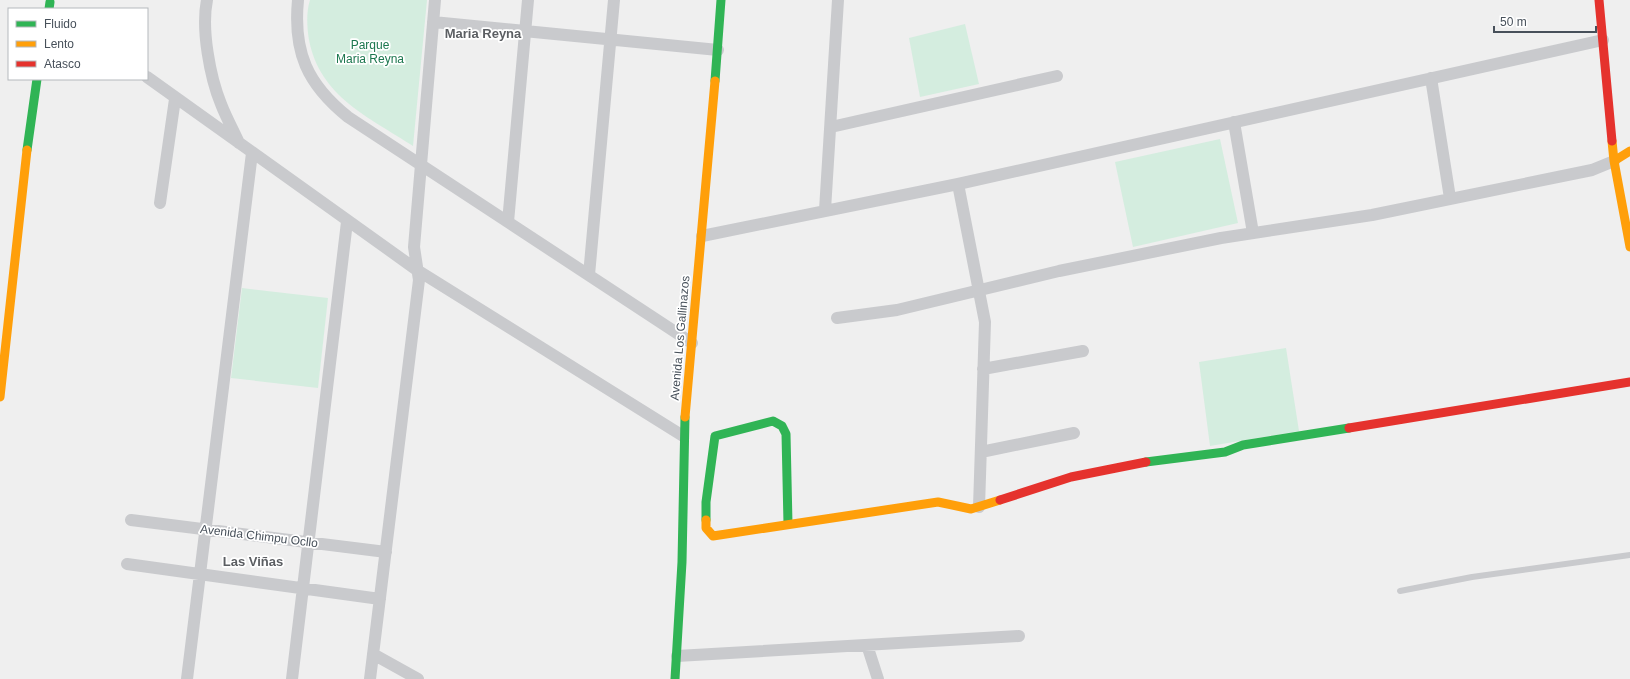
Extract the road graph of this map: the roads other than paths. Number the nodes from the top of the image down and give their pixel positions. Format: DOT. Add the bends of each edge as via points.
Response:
graph roads {
  1 [pos="207,0"];
  2 [pos="298,0"];
  3 [pos="435,0"];
  4 [pos="528,0"];
  5 [pos="614,0"];
  6 [pos="721,0"];
  7 [pos="838,0"];
  8 [pos="1599,0"];
  9 [pos="433,22"];
  10 [pos="526,31"];
  11 [pos="610,39"];
  12 [pos="1603,40"];
  13 [pos="718,50"];
  14 [pos="1057,76"];
  15 [pos="148,78"];
  16 [pos="1431,78"];
  17 [pos="37,80"];
  18 [pos="175,99"];
  19 [pos="1234,122"];
  20 [pos="831,127"];
  21 [pos="240,144"];
  22 [pos="1630,151"];
  23 [pos="252,153"];
  24 [pos="1614,161"];
  25 [pos="420,165"];
  26 [pos="958,184"];
  27 [pos="1450,198"];
  28 [pos="160,203"];
  29 [pos="825,210"];
  30 [pos="347,222"];
  31 [pos="508,222"];
  32 [pos="1253,233"];
  33 [pos="705,235"];
  34 [pos="1630,247"];
  35 [pos="417,270"];
  36 [pos="589,275"];
  37 [pos="980,290"];
  38 [pos="837,318"];
  39 [pos="692,343"];
  40 [pos="1083,352"];
  41 [pos="983,369"];
  42 [pos="1630,382"];
  43 [pos="0,397"];
  44 [pos="1074,433"];
  45 [pos="683,436"];
  46 [pos="981,452"];
  47 [pos="979,507"];
  48 [pos="131,520"];
  49 [pos="788,524"];
  50 [pos="205,529"];
  51 [pos="309,542"];
  52 [pos="386,552"];
  53 [pos="1630,555"];
  54 [pos="127,564"];
  55 [pos="200,574"];
  56 [pos="303,588"];
  57 [pos="1400,591"];
  58 [pos="380,599"];
  59 [pos="1019,636"];
  60 [pos="867,645"];
  61 [pos="373,654"];
  62 [pos="677,656"];
  63 [pos="187,679"];
  64 [pos="292,679"];
  65 [pos="370,679"];
  66 [pos="418,679"];
  67 [pos="675,679"];
  68 [pos="878,679"];
  1 -- 21 [label="street" via="206,34 210,68 220,103"];
  2 -- 25 [label="street" via="298,44 305,67 315,85 330,103 348,117"];
  3 -- 9 [label="street"];
  4 -- 10 [label="street"];
  5 -- 11 [label="street"];
  6 -- 13 [label="street, Avenida Los Gallinazos"];
  7 -- 20 [label="street"];
  8 -- 12 [label="street"];
  9 -- 10 [label="street"];
  9 -- 25 [label="street"];
  10 -- 11 [label="street"];
  10 -- 31 [label="street"];
  11 -- 13 [label="street"];
  11 -- 36 [label="street"];
  12 -- 16 [label="street"];
  12 -- 24 [label="street"];
  13 -- 33 [label="street, Avenida Los Gallinazos"];
  14 -- 20 [label="street"];
  15 -- 18 [label="street"];
  16 -- 19 [label="street"];
  16 -- 27 [label="street"];
  17 -- 43 [label="street"];
  18 -- 21 [label="street"];
  18 -- 28 [label="street"];
  19 -- 26 [label="street"];
  19 -- 32 [label="street"];
  20 -- 29 [label="street"];
  21 -- 23 [label="street"];
  22 -- 24 [label="street"];
  23 -- 30 [label="street"];
  23 -- 50 [label="street"];
  24 -- 27 [label="street" via="1592,170"];
  24 -- 34 [label="street"];
  25 -- 31 [label="street"];
  25 -- 35 [label="street" via="414,247"];
  26 -- 29 [label="street"];
  26 -- 37 [label="street"];
  27 -- 32 [label="street" via="1372,214"];
  29 -- 33 [label="street"];
  30 -- 35 [label="street"];
  30 -- 51 [label="street"];
  31 -- 36 [label="street"];
  32 -- 37 [label="street" via="1059,271"];
  33 -- 39 [label="street, Avenida Los Gallinazos"];
  35 -- 45 [label="street"];
  35 -- 52 [label="street" via="419,280"];
  36 -- 39 [label="street"];
  37 -- 38 [label="street" via="897,310"];
  37 -- 41 [label="street" via="985,322"];
  39 -- 45 [label="street, Avenida Los Gallinazos"];
  40 -- 41 [label="street"];
  41 -- 46 [label="street"];
  42 -- 47 [label="street" via="1251,444 1225,452 1141,463 1071,477"];
  44 -- 46 [label="street"];
  45 -- 62 [label="street, Avenida Los Gallinazos" via="682,562"];
  46 -- 47 [label="street"];
  47 -- 49 [label="street" via="971,509 938,502"];
  48 -- 50 [label="street, Avenida Chimpu Ocllo"];
  49 -- 49 [label="street" via="786,434 782,426 773,421 714,436 706,502 708,533 713,536"];
  50 -- 51 [label="street, Avenida Chimpu Ocllo"];
  50 -- 55 [label="street"];
  51 -- 52 [label="street, Avenida Chimpu Ocllo"];
  51 -- 56 [label="street"];
  52 -- 58 [label="street"];
  53 -- 57 [label="lane" via="1472,577"];
  54 -- 55 [label="street"];
  55 -- 56 [label="street"];
  55 -- 63 [label="street"];
  56 -- 58 [label="street"];
  56 -- 64 [label="street"];
  58 -- 61 [label="street"];
  59 -- 60 [label="street"];
  60 -- 62 [label="street"];
  60 -- 68 [label="street"];
  61 -- 65 [label="street"];
  61 -- 66 [label="street"];
  62 -- 67 [label="street, Avenida Los Gallinazos"];
}
